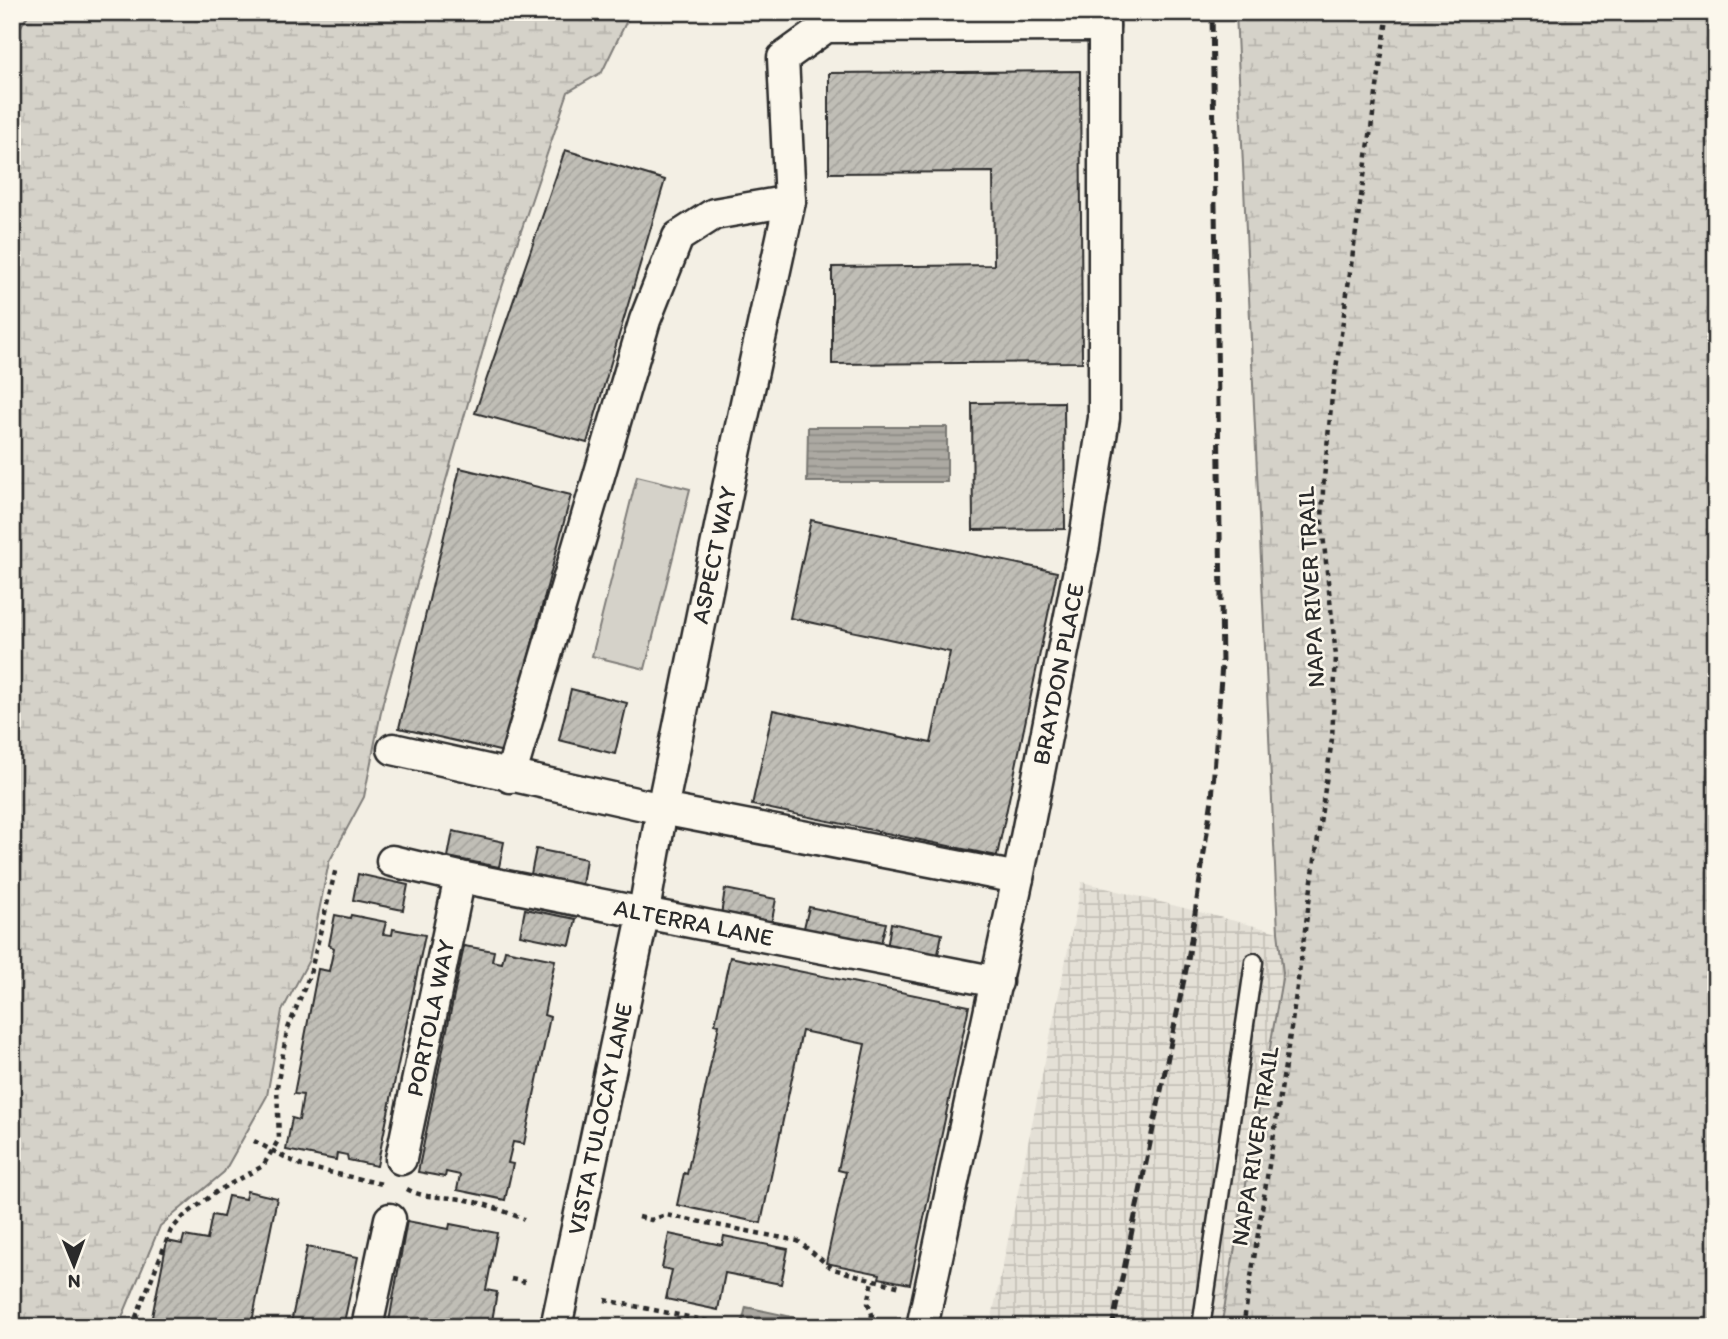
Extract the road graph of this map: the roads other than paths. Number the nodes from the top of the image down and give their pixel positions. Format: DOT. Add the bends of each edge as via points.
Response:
graph roads {
  1 [pos="1104,19"];
  2 [pos="790,201"];
  3 [pos="393,749"];
  4 [pos="510,777"];
  5 [pos="662,808"];
  6 [pos="392,861"];
  7 [pos="460,877"];
  8 [pos="1018,878"];
  9 [pos="644,911"];
  10 [pos="1254,962"];
  11 [pos="997,982"];
  12 [pos="401,1159"];
  13 [pos="390,1219"];
  14 [pos="367,1327"];
  15 [pos="556,1327"];
  16 [pos="922,1327"];
  17 [pos="1201,1327"];
  1 -- 2 [label="street, ASPECT WAY" via="826,27 783,58"];
  1 -- 8 [label="street, BRAYDON PLACE" via="1104,418 1084,545"];
  2 -- 4 [label="street" via="714,215 678,236 645,320"];
  2 -- 5 [label="street, ASPECT WAY"];
  3 -- 4 [label="street"];
  4 -- 5 [label="street"];
  5 -- 8 [label="street"];
  5 -- 9 [label="street, ASPECT WAY"];
  6 -- 7 [label="street, ALTERRA LANE"];
  7 -- 9 [label="street, ALTERRA LANE"];
  7 -- 12 [label="street, PORTOLA WAY"];
  8 -- 11 [label="street, BRAYDON PLACE"];
  9 -- 11 [label="street, ALTERRA LANE"];
  9 -- 15 [label="street, VISTA TULOCAY LANE"];
  10 -- 17 [label="lane"];
  11 -- 16 [label="street, BRAYDON PLACE"];
  13 -- 14 [label="street"];
}
